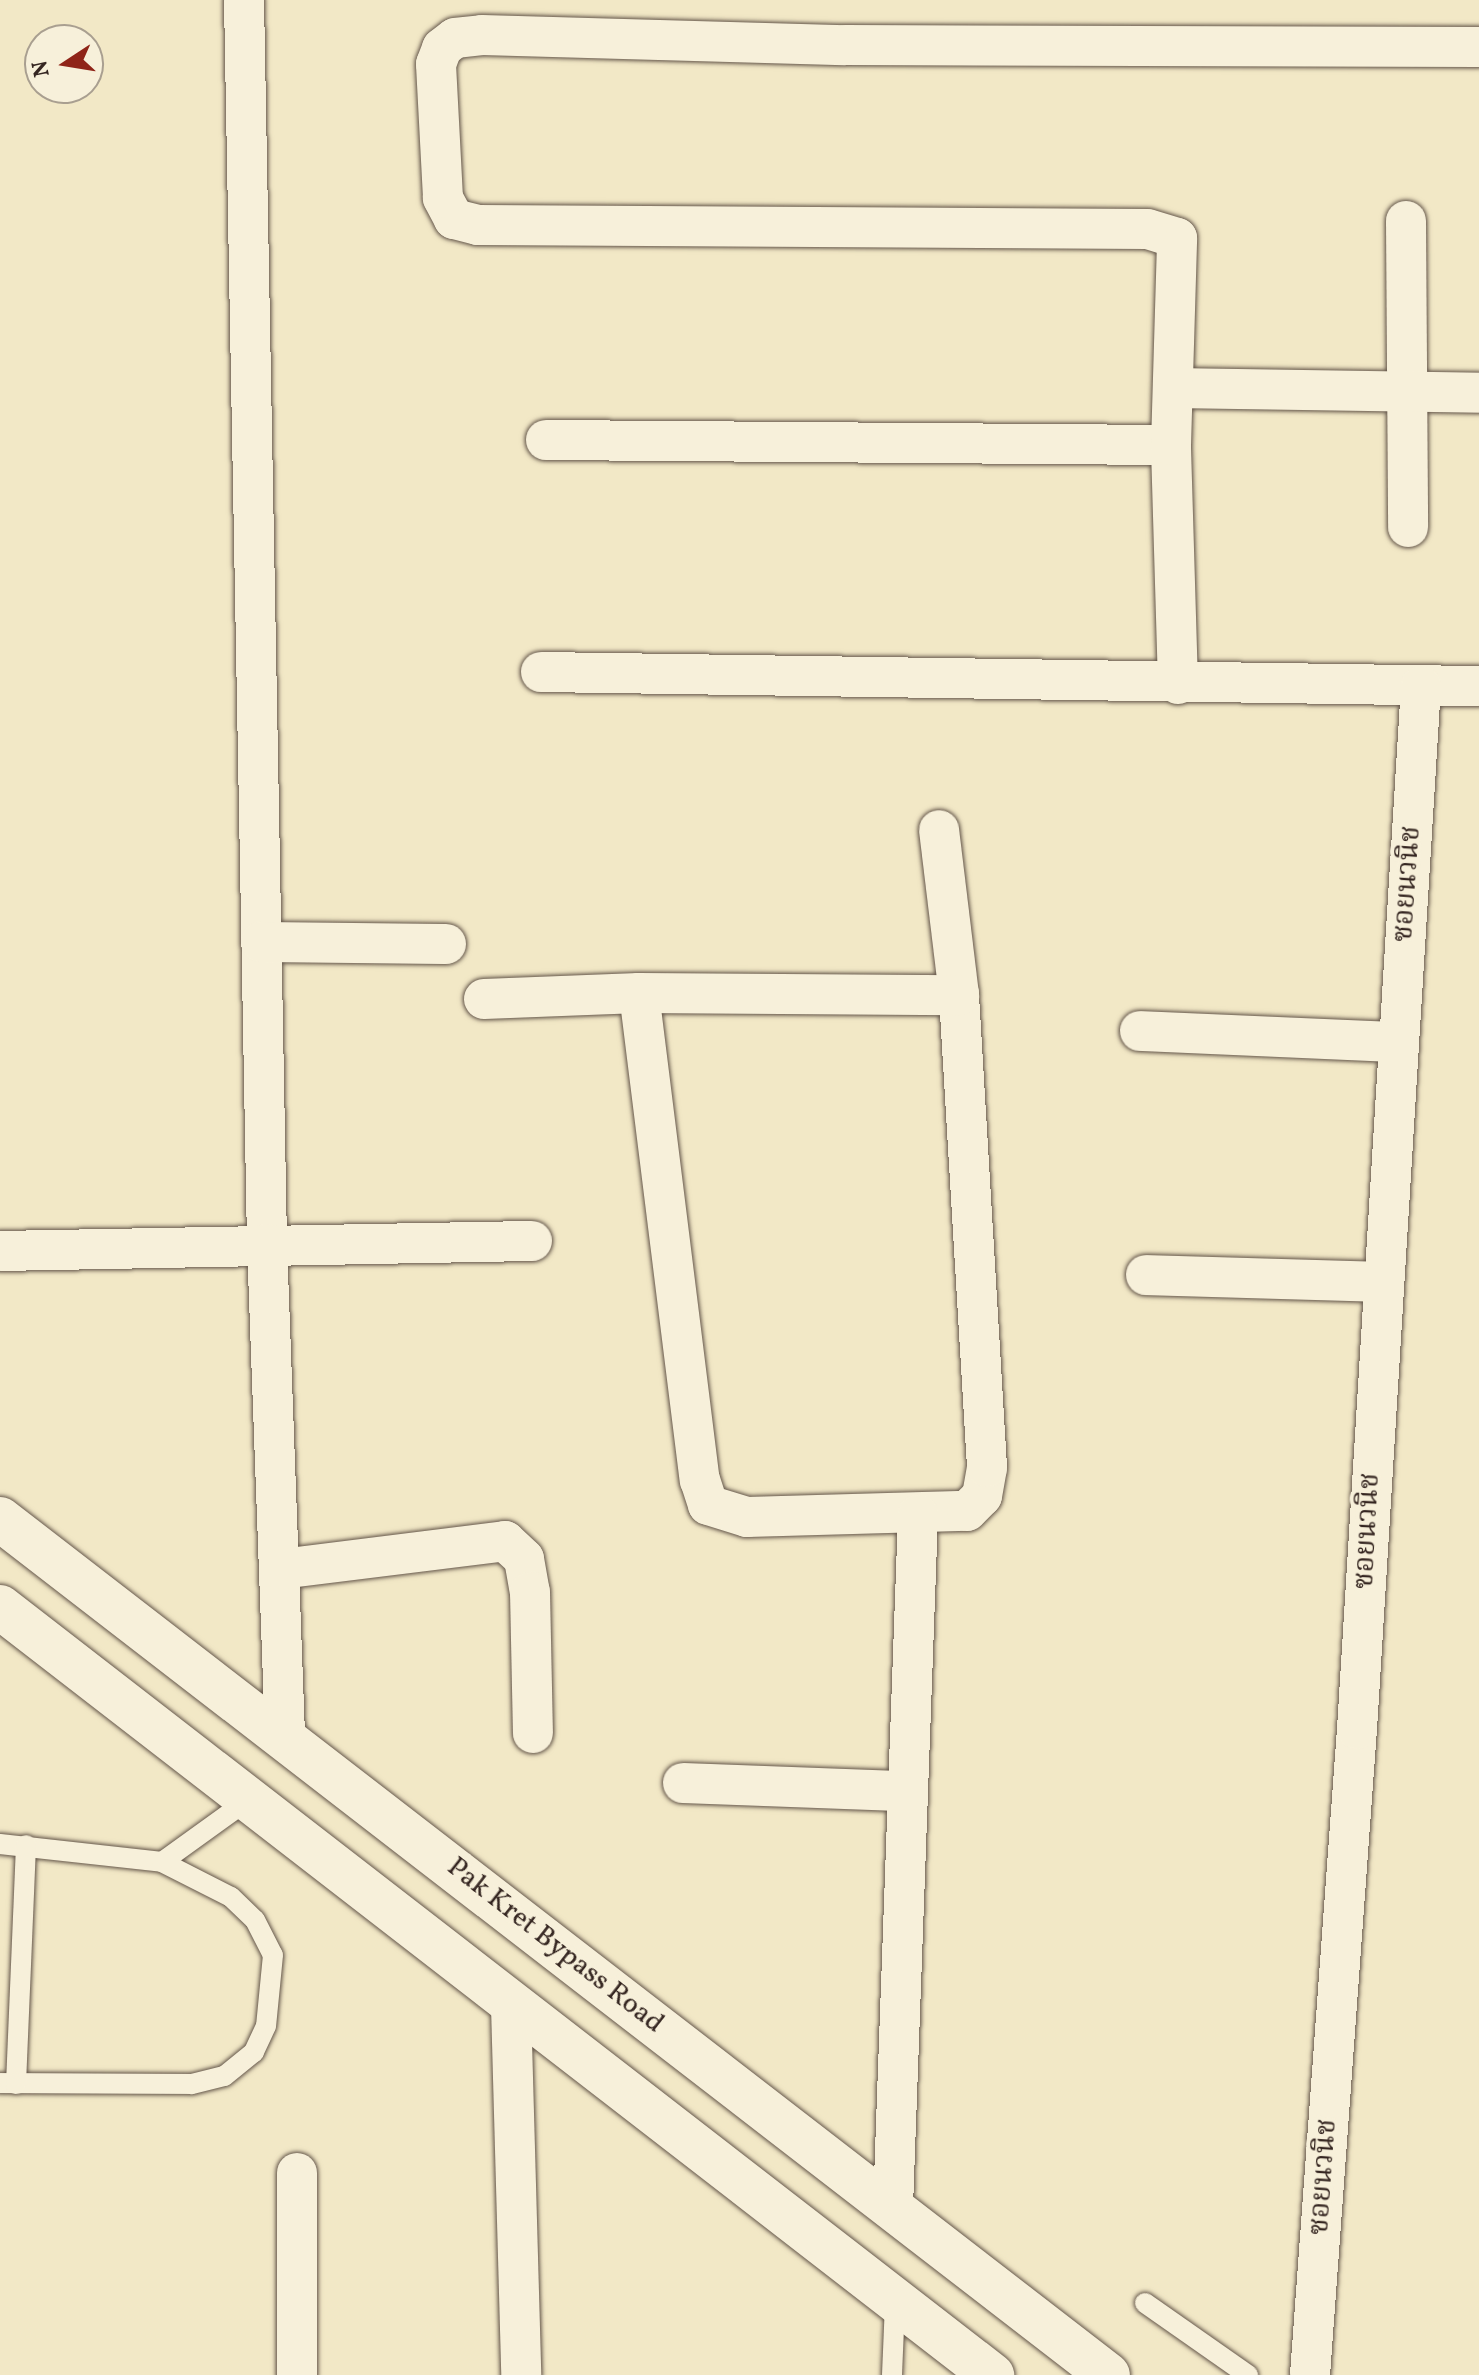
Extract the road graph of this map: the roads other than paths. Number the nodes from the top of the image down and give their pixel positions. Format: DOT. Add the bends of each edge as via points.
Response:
graph roads {
  1 [pos="244,0"];
  2 [pos="1479,47"];
  3 [pos="1406,221"];
  4 [pos="1176,388"];
  5 [pos="1409,392"];
  6 [pos="1479,393"];
  7 [pos="546,440"];
  8 [pos="1171,445"];
  9 [pos="1408,527"];
  10 [pos="541,672"];
  11 [pos="1178,684"];
  12 [pos="1421,686"];
  13 [pos="1479,686"];
  14 [pos="939,830"];
  15 [pos="261,942"];
  16 [pos="446,944"];
  17 [pos="639,993"];
  18 [pos="959,995"];
  19 [pos="484,999"];
  20 [pos="1140,1031"];
  21 [pos="1397,1042"];
  22 [pos="532,1241"];
  23 [pos="267,1244"];
  24 [pos="0,1251"];
  25 [pos="1146,1275"];
  26 [pos="1382,1282"];
  27 [pos="918,1514"];
  28 [pos="0,1519"];
  29 [pos="281,1569"];
  30 [pos="0,1607"];
  31 [pos="533,1733"];
  32 [pos="285,1737"];
  33 [pos="683,1783"];
  34 [pos="906,1791"];
  35 [pos="248,1800"];
  36 [pos="0,1844"];
  37 [pos="26,1845"];
  38 [pos="162,1862"];
  39 [pos="511,2006"];
  40 [pos="8,2084"];
  41 [pos="297,2173"];
  42 [pos="893,2207"];
  43 [pos="895,2300"];
  44 [pos="1145,2303"];
  45 [pos="297,2375"];
  46 [pos="521,2375"];
  47 [pos="892,2375"];
  48 [pos="992,2375"];
  49 [pos="1108,2375"];
  50 [pos="1248,2375"];
  51 [pos="1310,2375"];
  1 -- 15 [label="street"];
  2 -- 4 [label="street" via="845,45 482,35 455,38 442,48 436,64 443,198 454,219 478,225 1147,229 1177,238"];
  3 -- 5 [label="street"];
  4 -- 5 [label="street"];
  4 -- 8 [label="street"];
  5 -- 6 [label="street"];
  5 -- 9 [label="street"];
  7 -- 8 [label="street"];
  8 -- 11 [label="street"];
  10 -- 11 [label="street"];
  11 -- 12 [label="street"];
  12 -- 13 [label="street"];
  12 -- 21 [label="street, ซอยนวนิช"];
  14 -- 18 [label="street"];
  15 -- 16 [label="street"];
  15 -- 23 [label="street"];
  17 -- 18 [label="street"];
  17 -- 19 [label="street"];
  17 -- 27 [label="street" via="700,1480 708,1505 747,1517"];
  18 -- 27 [label="street" via="987,1467 982,1496 967,1511"];
  20 -- 21 [label="street"];
  21 -- 26 [label="street, ซอยนวนิช"];
  22 -- 23 [label="street"];
  23 -- 24 [label="street"];
  23 -- 29 [label="street"];
  25 -- 26 [label="street"];
  26 -- 51 [label="street, ซอยนวนิช"];
  27 -- 34 [label="street"];
  28 -- 32 [label="main road, Pak Kret Bypass Road"];
  29 -- 31 [label="street" via="505,1541 524,1559 530,1592"];
  29 -- 32 [label="street"];
  30 -- 35 [label="main road"];
  32 -- 42 [label="main road, Pak Kret Bypass Road"];
  33 -- 34 [label="street"];
  34 -- 42 [label="street"];
  35 -- 38 [label="lane"];
  35 -- 39 [label="main road"];
  36 -- 37 [label="lane"];
  37 -- 38 [label="lane"];
  37 -- 40 [label="lane"];
  38 -- 40 [label="lane" via="231,1897 255,1920 273,1955 266,2026 254,2052 224,2076 191,2084"];
  39 -- 43 [label="main road"];
  39 -- 46 [label="street"];
  41 -- 45 [label="street"];
  42 -- 49 [label="main road, Pak Kret Bypass Road"];
  43 -- 47 [label="lane"];
  43 -- 48 [label="main road"];
  44 -- 50 [label="lane"];
}
